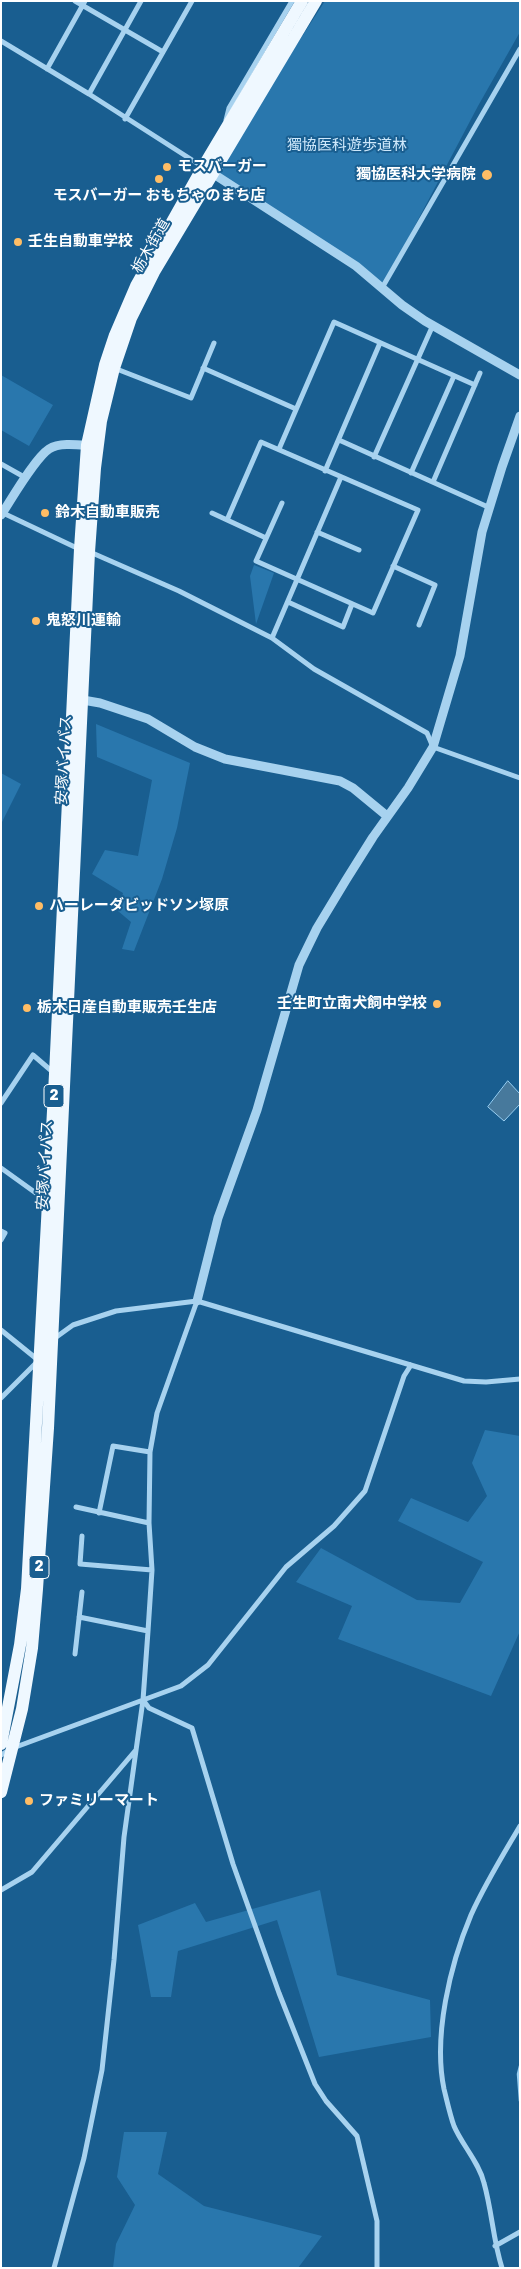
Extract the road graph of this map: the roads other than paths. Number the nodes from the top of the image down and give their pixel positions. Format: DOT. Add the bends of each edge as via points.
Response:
graph roads {
  1 [pos="75,1"];
  2 [pos="141,1"];
  3 [pos="192,1"];
  4 [pos="292,1"];
  5 [pos="302,1"];
  6 [pos="316,1"];
  7 [pos="84,3"];
  8 [pos="125,30"];
  9 [pos="1,42"];
  10 [pos="520,49"];
  11 [pos="163,52"];
  12 [pos="47,69"];
  13 [pos="89,94"];
  14 [pos="126,119"];
  15 [pos="222,135"];
  16 [pos="208,170"];
  17 [pos="382,288"];
  18 [pos="433,325"];
  19 [pos="214,343"];
  20 [pos="380,343"];
  21 [pos="418,360"];
  22 [pos="114,368"];
  23 [pos="203,368"];
  24 [pos="480,373"];
  25 [pos="520,375"];
  26 [pos="454,376"];
  27 [pos="475,384"];
  28 [pos="296,409"];
  29 [pos="519,422"];
  30 [pos="339,440"];
  31 [pos="92,446"];
  32 [pos="279,449"];
  33 [pos="374,457"];
  34 [pos="1,464"];
  35 [pos="325,471"];
  36 [pos="411,474"];
  37 [pos="341,477"];
  38 [pos="26,478"];
  39 [pos="433,482"];
  40 [pos="282,504"];
  41 [pos="488,507"];
  42 [pos="212,513"];
  43 [pos="2,514"];
  44 [pos="227,520"];
  45 [pos="317,532"];
  46 [pos="266,538"];
  47 [pos="85,550"];
  48 [pos="360,550"];
  49 [pos="393,566"];
  50 [pos="297,578"];
  51 [pos="288,602"];
  52 [pos="352,604"];
  53 [pos="418,625"];
  54 [pos="272,638"];
  55 [pos="78,699"];
  56 [pos="432,747"];
  57 [pos="520,778"];
  58 [pos="387,816"];
  59 [pos="55,1074"];
  60 [pos="1,1103"];
  61 [pos="1,1168"];
  62 [pos="40,1196"];
  63 [pos="1,1231"];
  64 [pos="1,1240"];
  65 [pos="197,1301"];
  66 [pos="1,1330"];
  67 [pos="53,1340"];
  68 [pos="39,1360"];
  69 [pos="410,1364"];
  70 [pos="520,1379"];
  71 [pos="1,1398"];
  72 [pos="150,1452"];
  73 [pos="76,1507"];
  74 [pos="99,1513"];
  75 [pos="148,1523"];
  76 [pos="82,1536"];
  77 [pos="152,1570"];
  78 [pos="82,1592"];
  79 [pos="79,1617"];
  80 [pos="148,1631"];
  81 [pos="75,1654"];
  82 [pos="142,1700"];
  83 [pos="7,1746"];
  84 [pos="136,1750"];
  85 [pos="1,1755"];
  86 [pos="1,1792"];
  87 [pos="520,1826"];
  88 [pos="1,1890"];
  89 [pos="520,2232"];
  90 [pos="495,2246"];
  91 [pos="54,2268"];
  92 [pos="377,2268"];
  93 [pos="502,2268"];
  1 -- 7 [label="street"];
  2 -- 8 [label="street"];
  3 -- 11 [label="street"];
  4 -- 15 [label="street" via="229,108"];
  5 -- 15 [label="main road, 栃木街道 / 2"];
  6 -- 16 [label="main road, 栃木街道 / 2"];
  7 -- 8 [label="street"];
  7 -- 12 [label="street"];
  8 -- 11 [label="street"];
  8 -- 13 [label="street"];
  9 -- 12 [label="street"];
  10 -- 17 [label="street"];
  11 -- 14 [label="street"];
  12 -- 13 [label="street"];
  13 -- 14 [label="street"];
  14 -- 16 [label="street"];
  15 -- 16 [label="main road, 栃木街道 / 2"];
  16 -- 17 [label="street" via="356,266"];
  16 -- 22 [label="main road, 栃木街道 / 2" via="140,299"];
  16 -- 31 [label="main road, 栃木街道 / 2" via="136,286 115,335 98,392"];
  17 -- 18 [label="street"];
  18 -- 21 [label="street"];
  18 -- 25 [label="street"];
  19 -- 23 [label="street"];
  20 -- 21 [label="street"];
  20 -- 28 [label="street" via="334,322"];
  20 -- 30 [label="street"];
  21 -- 26 [label="street"];
  21 -- 33 [label="street"];
  22 -- 23 [label="street" via="190,398"];
  22 -- 31 [label="main road, 栃木街道 / 2"];
  23 -- 28 [label="street"];
  24 -- 27 [label="street"];
  26 -- 27 [label="street"];
  26 -- 36 [label="street"];
  27 -- 39 [label="street"];
  28 -- 32 [label="street"];
  29 -- 41 [label="street"];
  30 -- 33 [label="street"];
  30 -- 35 [label="street"];
  31 -- 38 [label="street" via="63,445 49,449"];
  31 -- 47 [label="main road, 安塚バイパス / 2"];
  32 -- 35 [label="street"];
  32 -- 44 [label="street" via="261,442"];
  33 -- 36 [label="street"];
  34 -- 38 [label="street"];
  35 -- 37 [label="street"];
  36 -- 39 [label="street"];
  37 -- 45 [label="street"];
  37 -- 49 [label="street" via="418,510"];
  38 -- 43 [label="street"];
  39 -- 41 [label="street"];
  40 -- 46 [label="street"];
  41 -- 56 [label="street" via="460,656"];
  42 -- 44 [label="street"];
  43 -- 47 [label="street"];
  44 -- 46 [label="street"];
  45 -- 48 [label="street"];
  45 -- 50 [label="street"];
  46 -- 50 [label="street" via="256,561"];
  47 -- 54 [label="street" via="179,591"];
  47 -- 55 [label="main road, 安塚バイパス / 2"];
  49 -- 52 [label="street" via="373,613"];
  49 -- 53 [label="street" via="435,585"];
  50 -- 51 [label="street"];
  50 -- 52 [label="street"];
  51 -- 52 [label="street" via="343,627"];
  51 -- 54 [label="street"];
  54 -- 56 [label="street" via="314,670 427,733"];
  55 -- 58 [label="street" via="148,719 209,754 340,781"];
  55 -- 59 [label="main road, 安塚バイパス / 2"];
  55 -- 67 [label="main road, 安塚バイパス / 2"];
  56 -- 57 [label="street"];
  56 -- 58 [label="street"];
  58 -- 65 [label="street" via="320,923 299,965 257,1110 218,1218"];
  59 -- 60 [label="street" via="34,1055"];
  59 -- 68 [label="main road, 安塚バイパス / 2"];
  61 -- 62 [label="street"];
  63 -- 64 [label="street" via="5,1233"];
  65 -- 67 [label="street" via="116,1311 73,1325"];
  65 -- 69 [label="street"];
  65 -- 72 [label="street" via="157,1413"];
  66 -- 68 [label="street"];
  67 -- 68 [label="street"];
  67 -- 83 [label="main road, 安塚バイパス / 2" via="32,1638 22,1709"];
  68 -- 71 [label="street"];
  68 -- 83 [label="main road, 安塚バイパス / 2" via="27,1589"];
  69 -- 70 [label="street" via="464,1381"];
  69 -- 82 [label="street" via="365,1490 334,1526 286,1567 208,1665 181,1686"];
  72 -- 74 [label="street" via="114,1446"];
  72 -- 75 [label="street"];
  73 -- 74 [label="street"];
  74 -- 75 [label="street"];
  75 -- 77 [label="street"];
  76 -- 77 [label="street" via="80,1564"];
  77 -- 80 [label="street"];
  78 -- 79 [label="street"];
  79 -- 80 [label="street"];
  79 -- 81 [label="street"];
  80 -- 82 [label="street"];
  82 -- 83 [label="street"];
  82 -- 84 [label="street"];
  82 -- 92 [label="street" via="149,1708 192,1728 233,1864 314,2084 356,2136 377,2221"];
  83 -- 85 [label="street"];
  83 -- 86 [label="main road, 安塚バイパス / 2"];
  84 -- 88 [label="street" via="32,1872"];
  84 -- 91 [label="street" via="124,1837 102,2070 84,2158"];
  87 -- 90 [label="street" via="482,1893 465,1932 448,1991 441,2054 444,2089 454,2125 484,2181"];
  89 -- 90 [label="street"];
  90 -- 93 [label="street"];
}
